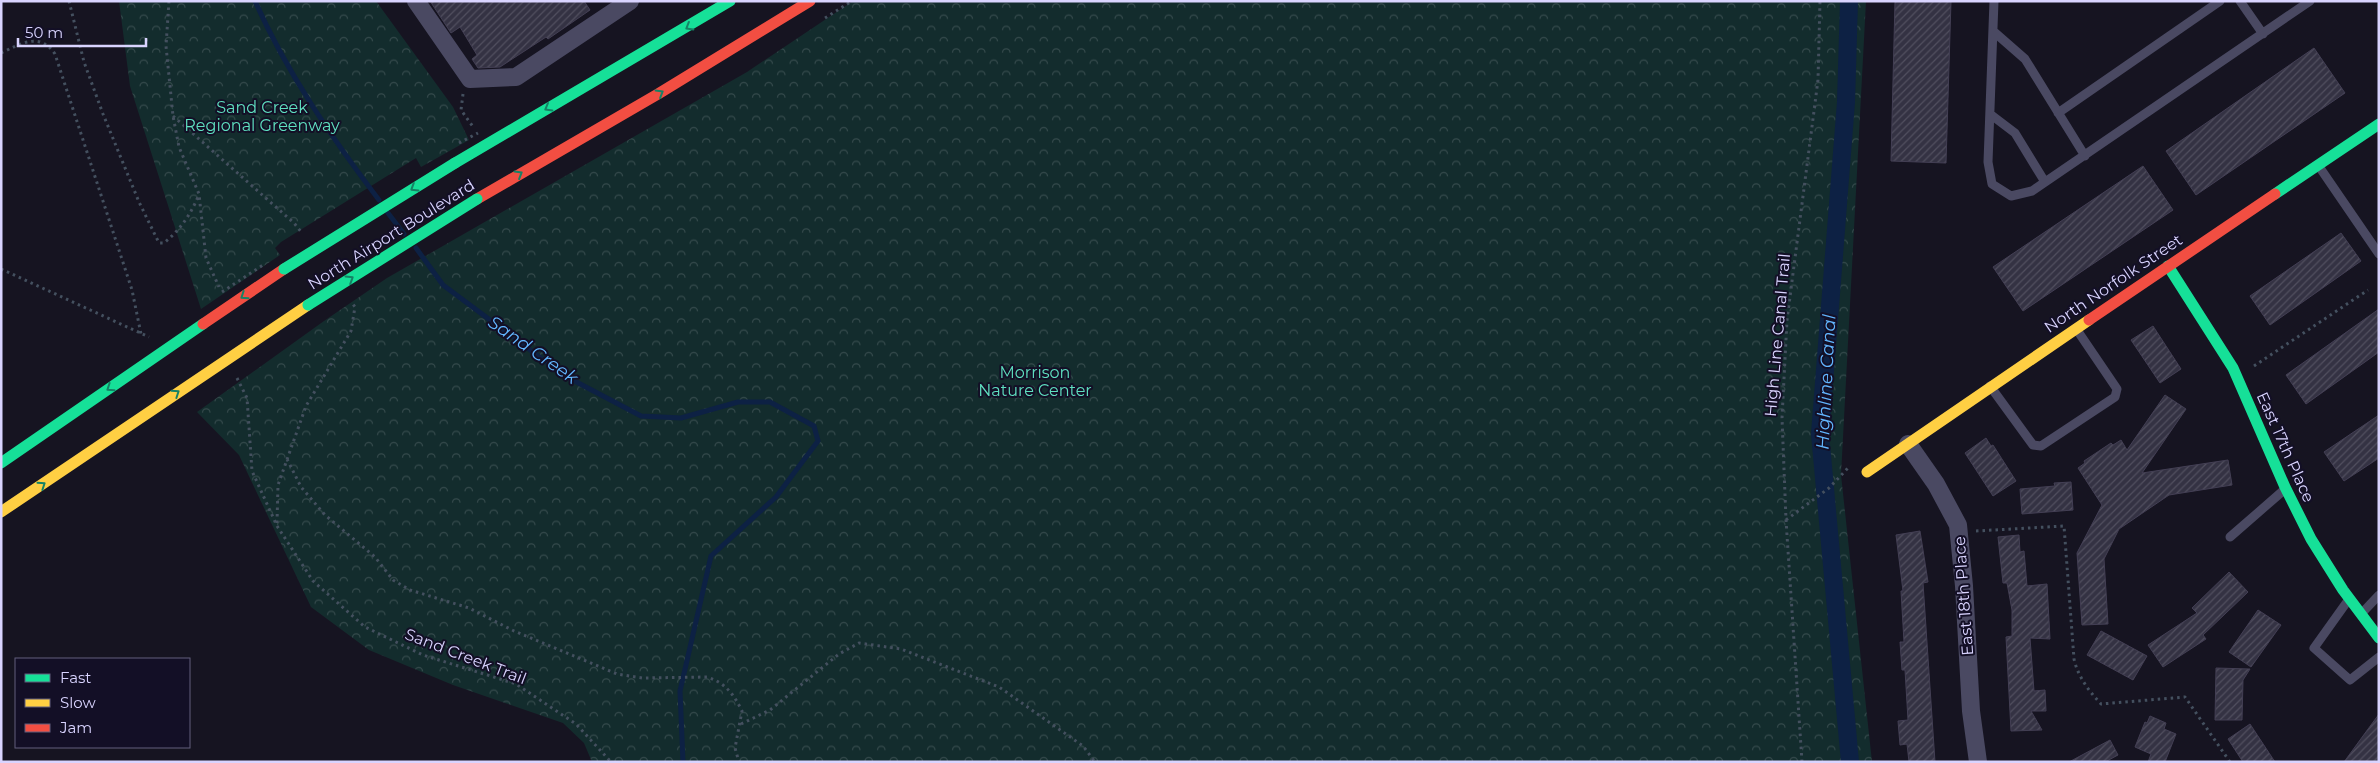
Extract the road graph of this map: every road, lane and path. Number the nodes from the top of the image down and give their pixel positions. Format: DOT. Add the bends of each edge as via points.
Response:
graph roads {
  1 [pos="69,1"];
  2 [pos="168,1"];
  3 [pos="416,1"];
  4 [pos="630,1"];
  5 [pos="730,1"];
  6 [pos="810,1"];
  7 [pos="1820,1"];
  8 [pos="1994,1"];
  9 [pos="2220,1"];
  10 [pos="2240,1"];
  11 [pos="2310,1"];
  12 [pos="1993,32"];
  13 [pos="2263,34"];
  14 [pos="1,53"];
  15 [pos="462,96"];
  16 [pos="1990,114"];
  17 [pos="2058,114"];
  18 [pos="2379,124"];
  19 [pos="478,132"];
  20 [pos="2085,156"];
  21 [pos="2318,165"];
  22 [pos="2046,182"];
  23 [pos="199,194"];
  24 [pos="2379,254"];
  25 [pos="2168,266"];
  26 [pos="1,269"];
  27 [pos="2368,290"];
  28 [pos="222,292"];
  29 [pos="2076,328"];
  30 [pos="141,334"];
  31 [pos="154,339"];
  32 [pos="2251,368"];
  33 [pos="237,378"];
  34 [pos="1990,386"];
  35 [pos="1908,444"];
  36 [pos="287,459"];
  37 [pos="1,462"];
  38 [pos="1868,471"];
  39 [pos="2286,488"];
  40 [pos="1,512"];
  41 [pos="1786,520"];
  42 [pos="1976,531"];
  43 [pos="2230,537"];
  44 [pos="2379,595"];
  45 [pos="2349,598"];
  46 [pos="2360,615"];
  47 [pos="2379,638"];
  48 [pos="2379,657"];
  49 [pos="741,724"];
  50 [pos="611,762"];
  51 [pos="739,762"];
  52 [pos="1095,762"];
  53 [pos="1802,762"];
  54 [pos="1978,762"];
  55 [pos="2230,762"];
  1 -- 23 [label="path" via="84,62 139,202 159,243 164,243 194,209"];
  2 -- 23 [label="path" via="166,46 173,116 179,147"];
  3 -- 4 [label="street" via="470,79 516,77"];
  5 -- 37 [label="main road, North Airport Boulevard, one-way, bridge" via="455,163 284,269"];
  40 -- 6 [label="main road, North Airport Boulevard, one-way, bridge" via="308,305 477,199"];
  7 -- 41 [label="path, High Line Canal Trail" via="1818,80 1787,320 1782,418"];
  8 -- 12 [label="lane"];
  9 -- 17 [label="lane"];
  10 -- 13 [label="lane"];
  11 -- 13 [label="lane"];
  12 -- 16 [label="lane"];
  12 -- 17 [label="lane" via="2025,59"];
  13 -- 20 [label="lane"];
  14 -- 30 [label="path" via="33,41 42,41 55,54 132,290"];
  15 -- 19 [label="path" via="461,110"];
  16 -- 22 [label="lane" via="2015,133"];
  16 -- 22 [label="lane" via="1988,162 1992,184 2011,196 2032,191"];
  17 -- 20 [label="lane"];
  18 -- 21 [label="main road, North Norfolk Street"];
  20 -- 22 [label="lane"];
  21 -- 24 [label="lane"];
  21 -- 25 [label="main road, North Norfolk Street"];
  23 -- 28 [label="path" via="206,258"];
  25 -- 29 [label="main road, North Norfolk Street"];
  25 -- 39 [label="main road, East 17th Place" via="2232,366 2258,418"];
  26 -- 30 [label="path"];
  27 -- 32 [label="path"];
  29 -- 34 [label="main road, North Norfolk Street"];
  29 -- 34 [label="lane" via="2117,389 2114,397 2041,446 2033,445"];
  30 -- 31 [label="path"];
  33 -- 50 [label="path, Sand Creek Trail" via="248,398 252,471 277,526 313,581 365,627 423,655 516,684 576,724"];
  34 -- 35 [label="main road, North Norfolk Street"];
  35 -- 38 [label="main road, North Norfolk Street"];
  35 -- 54 [label="street, East 18th Place" via="1936,484 1958,525 1971,711"];
  36 -- 49 [label="path" via="301,486 325,515 375,557 393,580 410,590 469,608 514,631 618,674 642,678 707,677 717,680 736,699 742,711"];
  38 -- 41 [label="path" via="1860,465 1851,466 1829,488"];
  39 -- 43 [label="lane"];
  39 -- 45 [label="main road, East 17th Place" via="2310,538"];
  41 -- 53 [label="path, High Line Canal Trail"];
  42 -- 55 [label="path" via="2064,526 2074,660 2092,694 2101,704 2184,697"];
  44 -- 46 [label="lane"];
  45 -- 46 [label="main road, East 17th Place"];
  45 -- 48 [label="lane" via="2314,648 2350,680"];
  46 -- 47 [label="main road, East 17th Place"];
  49 -- 51 [label="path" via="735,748"];
  49 -- 52 [label="path" via="770,710 840,654 859,643 901,649 999,687 1083,746"];
}
